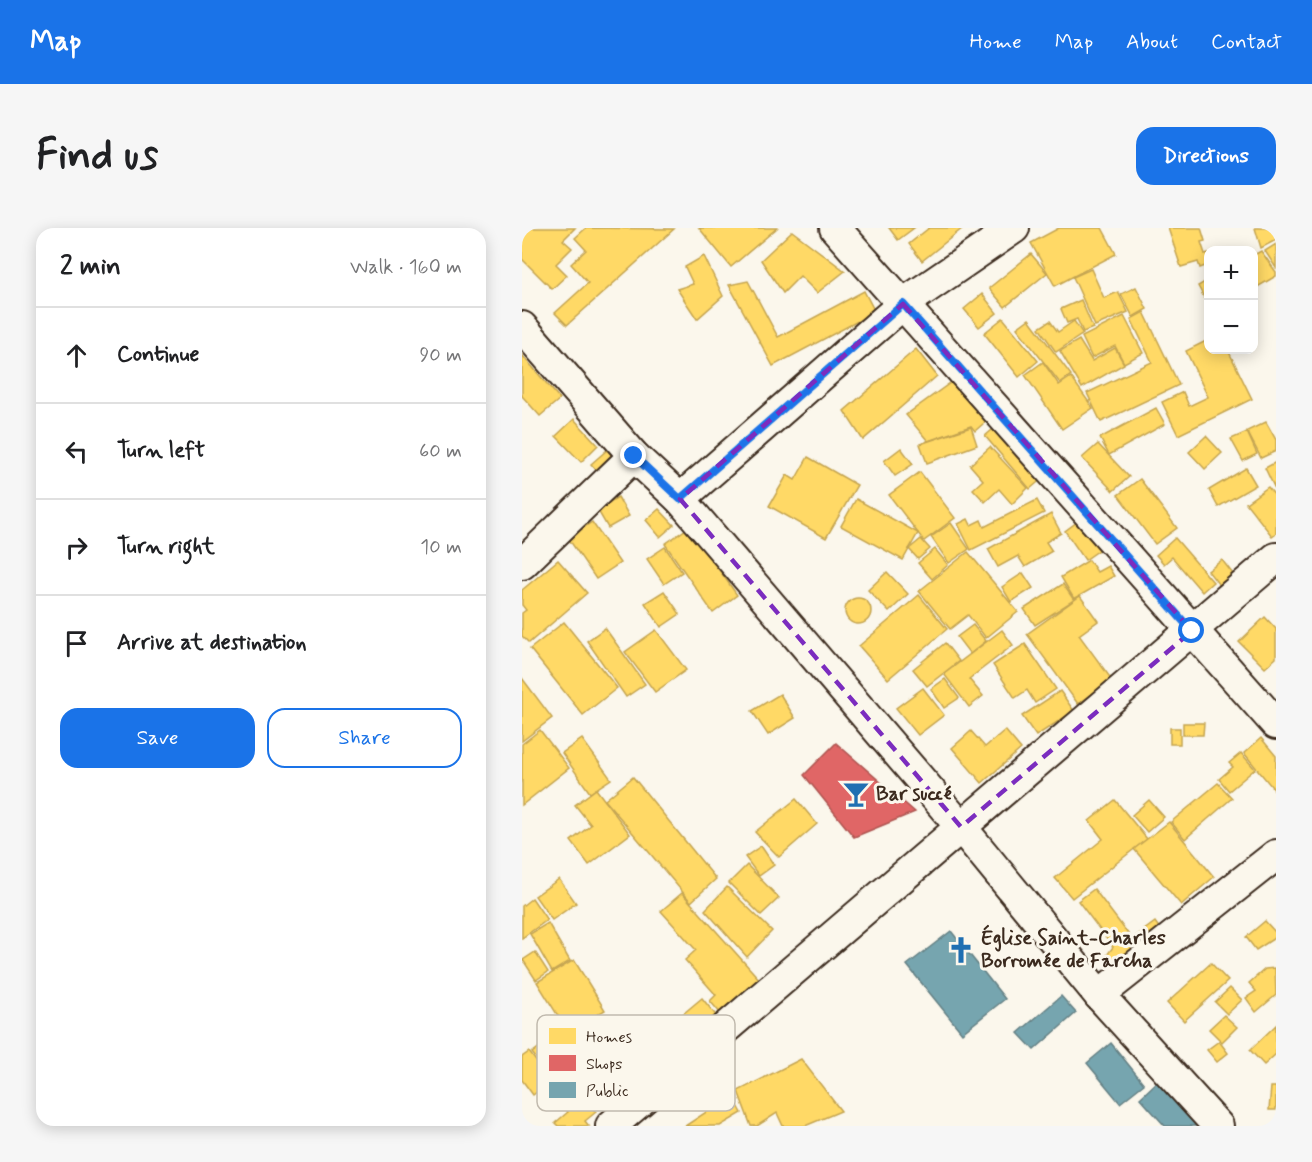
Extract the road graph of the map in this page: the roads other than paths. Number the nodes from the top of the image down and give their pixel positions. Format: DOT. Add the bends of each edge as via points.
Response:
graph roads {
  1 [pos="835,228"];
  2 [pos="1014,228"];
  3 [pos="903,304"];
  4 [pos="522,327"];
  5 [pos="634,456"];
  6 [pos="680,499"];
  7 [pos="1276,558"];
  8 [pos="522,564"];
  9 [pos="1192,631"];
  10 [pos="1276,724"];
  11 [pos="961,827"];
  12 [pos="1276,855"];
  13 [pos="1099,995"];
  14 [pos="735,1020"];
  15 [pos="629,1111"];
  16 [pos="611,1126"];
  17 [pos="1218,1126"];
  1 -- 3 [label="street"];
  2 -- 3 [label="street"];
  3 -- 6 [label="street"];
  3 -- 9 [label="street"];
  4 -- 5 [label="street"];
  5 -- 6 [label="street"];
  5 -- 8 [label="street"];
  6 -- 11 [label="street"];
  7 -- 9 [label="street"];
  9 -- 10 [label="street"];
  9 -- 11 [label="street"];
  11 -- 13 [label="street"];
  11 -- 14 [label="street"];
  12 -- 13 [label="street"];
  13 -- 17 [label="street"];
  15 -- 16 [label="street"];
}
